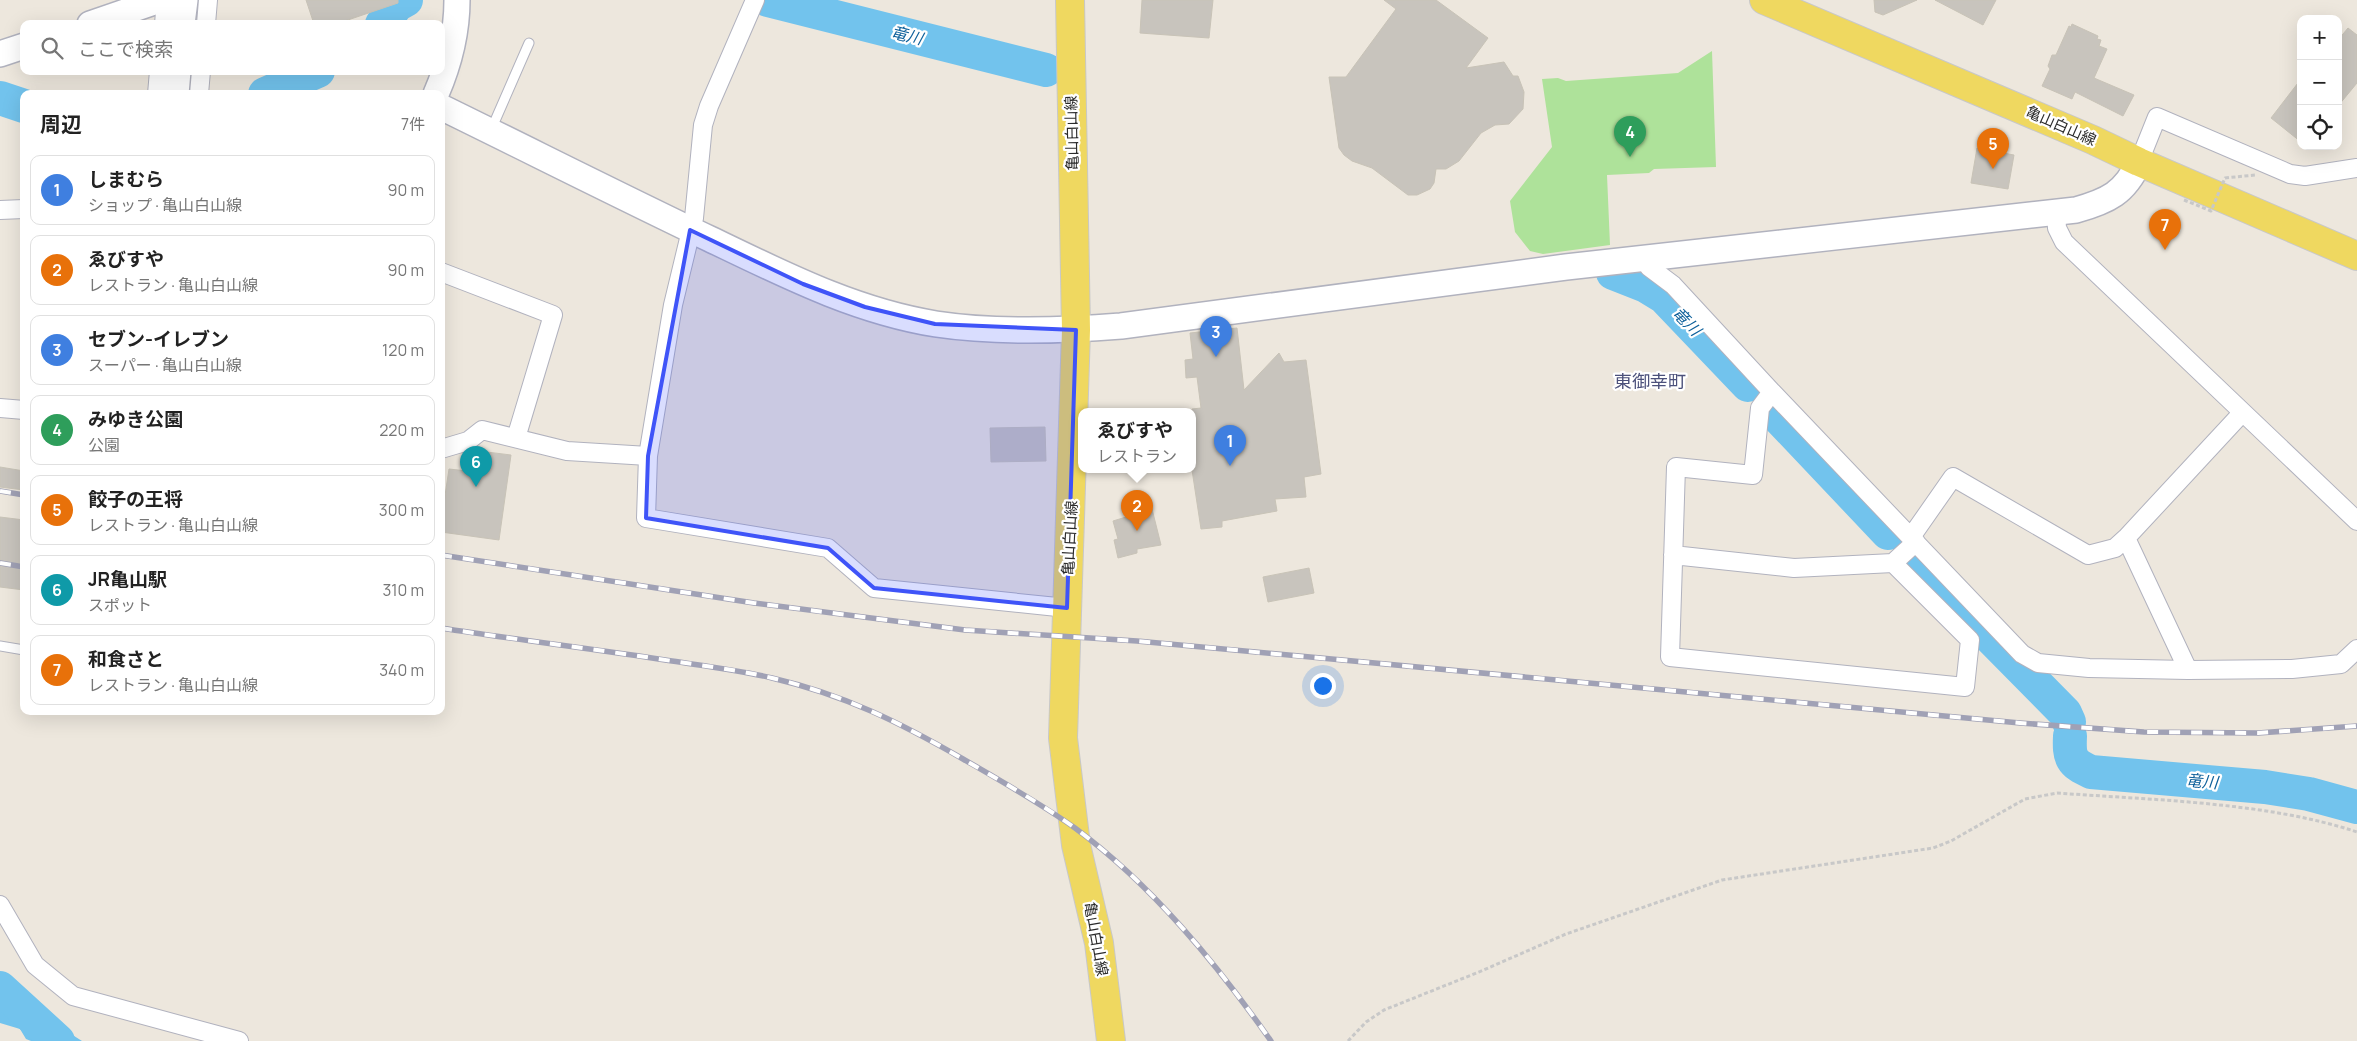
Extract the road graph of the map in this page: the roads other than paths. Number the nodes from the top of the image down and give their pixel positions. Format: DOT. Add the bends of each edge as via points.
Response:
graph roads {
  1 [pos="160,0"];
  2 [pos="166,0"];
  3 [pos="185,0"];
  4 [pos="208,0"];
  5 [pos="457,0"];
  6 [pos="1070,0"];
  7 [pos="1764,0"];
  8 [pos="755,2"];
  9 [pos="102,20"];
  10 [pos="164,20"];
  11 [pos="182,20"];
  12 [pos="206,20"];
  13 [pos="529,43"];
  14 [pos="20,47"];
  15 [pos="0,54"];
  16 [pos="445,71"];
  17 [pos="159,75"];
  18 [pos="178,75"];
  19 [pos="201,75"];
  20 [pos="443,75"];
  21 [pos="157,90"];
  22 [pos="176,90"];
  23 [pos="199,90"];
  24 [pos="438,90"];
  25 [pos="445,110"];
  26 [pos="490,131"];
  27 [pos="2139,162"];
  28 [pos="2357,168"];
  29 [pos="20,209"];
  30 [pos="0,210"];
  31 [pos="2056,213"];
  32 [pos="690,230"];
  33 [pos="2357,256"];
  34 [pos="1644,259"];
  35 [pos="445,274"];
  36 [pos="1076,330"];
  37 [pos="1772,392"];
  38 [pos="0,408"];
  39 [pos="20,410"];
  40 [pos="2242,414"];
  41 [pos="516,438"];
  42 [pos="445,448"];
  43 [pos="648,456"];
  44 [pos="2357,522"];
  45 [pos="2126,538"];
  46 [pos="1913,539"];
  47 [pos="1673,555"];
  48 [pos="1893,562"];
  49 [pos="1066,608"];
  50 [pos="0,646"];
  51 [pos="20,649"];
  52 [pos="2357,649"];
  53 [pos="2188,670"];
  54 [pos="0,905"];
  55 [pos="239,1041"];
  56 [pos="1111,1041"];
  1 -- 9 [label="street"];
  2 -- 10 [label="street"];
  3 -- 11 [label="street"];
  4 -- 12 [label="street"];
  5 -- 16 [label="street" via="456,26"];
  6 -- 36 [label="main road, 亀山白山線"];
  7 -- 27 [label="main road, 亀山白山線"];
  8 -- 32 [label="street" via="703,125"];
  13 -- 26 [label="lane"];
  14 -- 15 [label="street"];
  17 -- 21 [label="street"];
  18 -- 22 [label="street"];
  19 -- 23 [label="street"];
  20 -- 24 [label="street"];
  25 -- 26 [label="street"];
  26 -- 32 [label="street"];
  27 -- 28 [label="street" via="2157,117 2290,174 2305,176"];
  27 -- 31 [label="street" via="2132,179 2112,197 2076,210"];
  27 -- 33 [label="main road, 亀山白山線"];
  29 -- 30 [label="street"];
  31 -- 34 [label="street"];
  31 -- 40 [label="street" via="2057,228 2064,242"];
  32 -- 36 [label="street" via="803,284 866,307 935,324"];
  32 -- 43 [label="street" via="673,305"];
  34 -- 36 [label="street"];
  34 -- 37 [label="street" via="1686,299"];
  35 -- 41 [label="street" via="553,315"];
  36 -- 49 [label="main road, 亀山白山線"];
  37 -- 46 [label="street"];
  37 -- 47 [label="street" via="1760,408 1753,474 1676,467"];
  38 -- 39 [label="street"];
  40 -- 44 [label="street"];
  40 -- 45 [label="street"];
  41 -- 42 [label="street" via="482,430 468,441"];
  41 -- 43 [label="street" via="567,451"];
  43 -- 49 [label="street" via="646,518 828,548 874,588"];
  45 -- 46 [label="street" via="2115,548 2088,555 1953,477"];
  45 -- 53 [label="street"];
  46 -- 48 [label="street"];
  46 -- 53 [label="street" via="2022,654 2038,663 2089,668"];
  47 -- 48 [label="street" via="1794,568"];
  47 -- 48 [label="street" via="1670,657 1966,688 1970,640"];
  49 -- 56 [label="main road, 亀山白山線" via="1065,765 1077,852 1099,942"];
  50 -- 51 [label="lane"];
  52 -- 53 [label="street" via="2340,664 2292,669"];
  54 -- 55 [label="street" via="35,964 73,996"];
}
